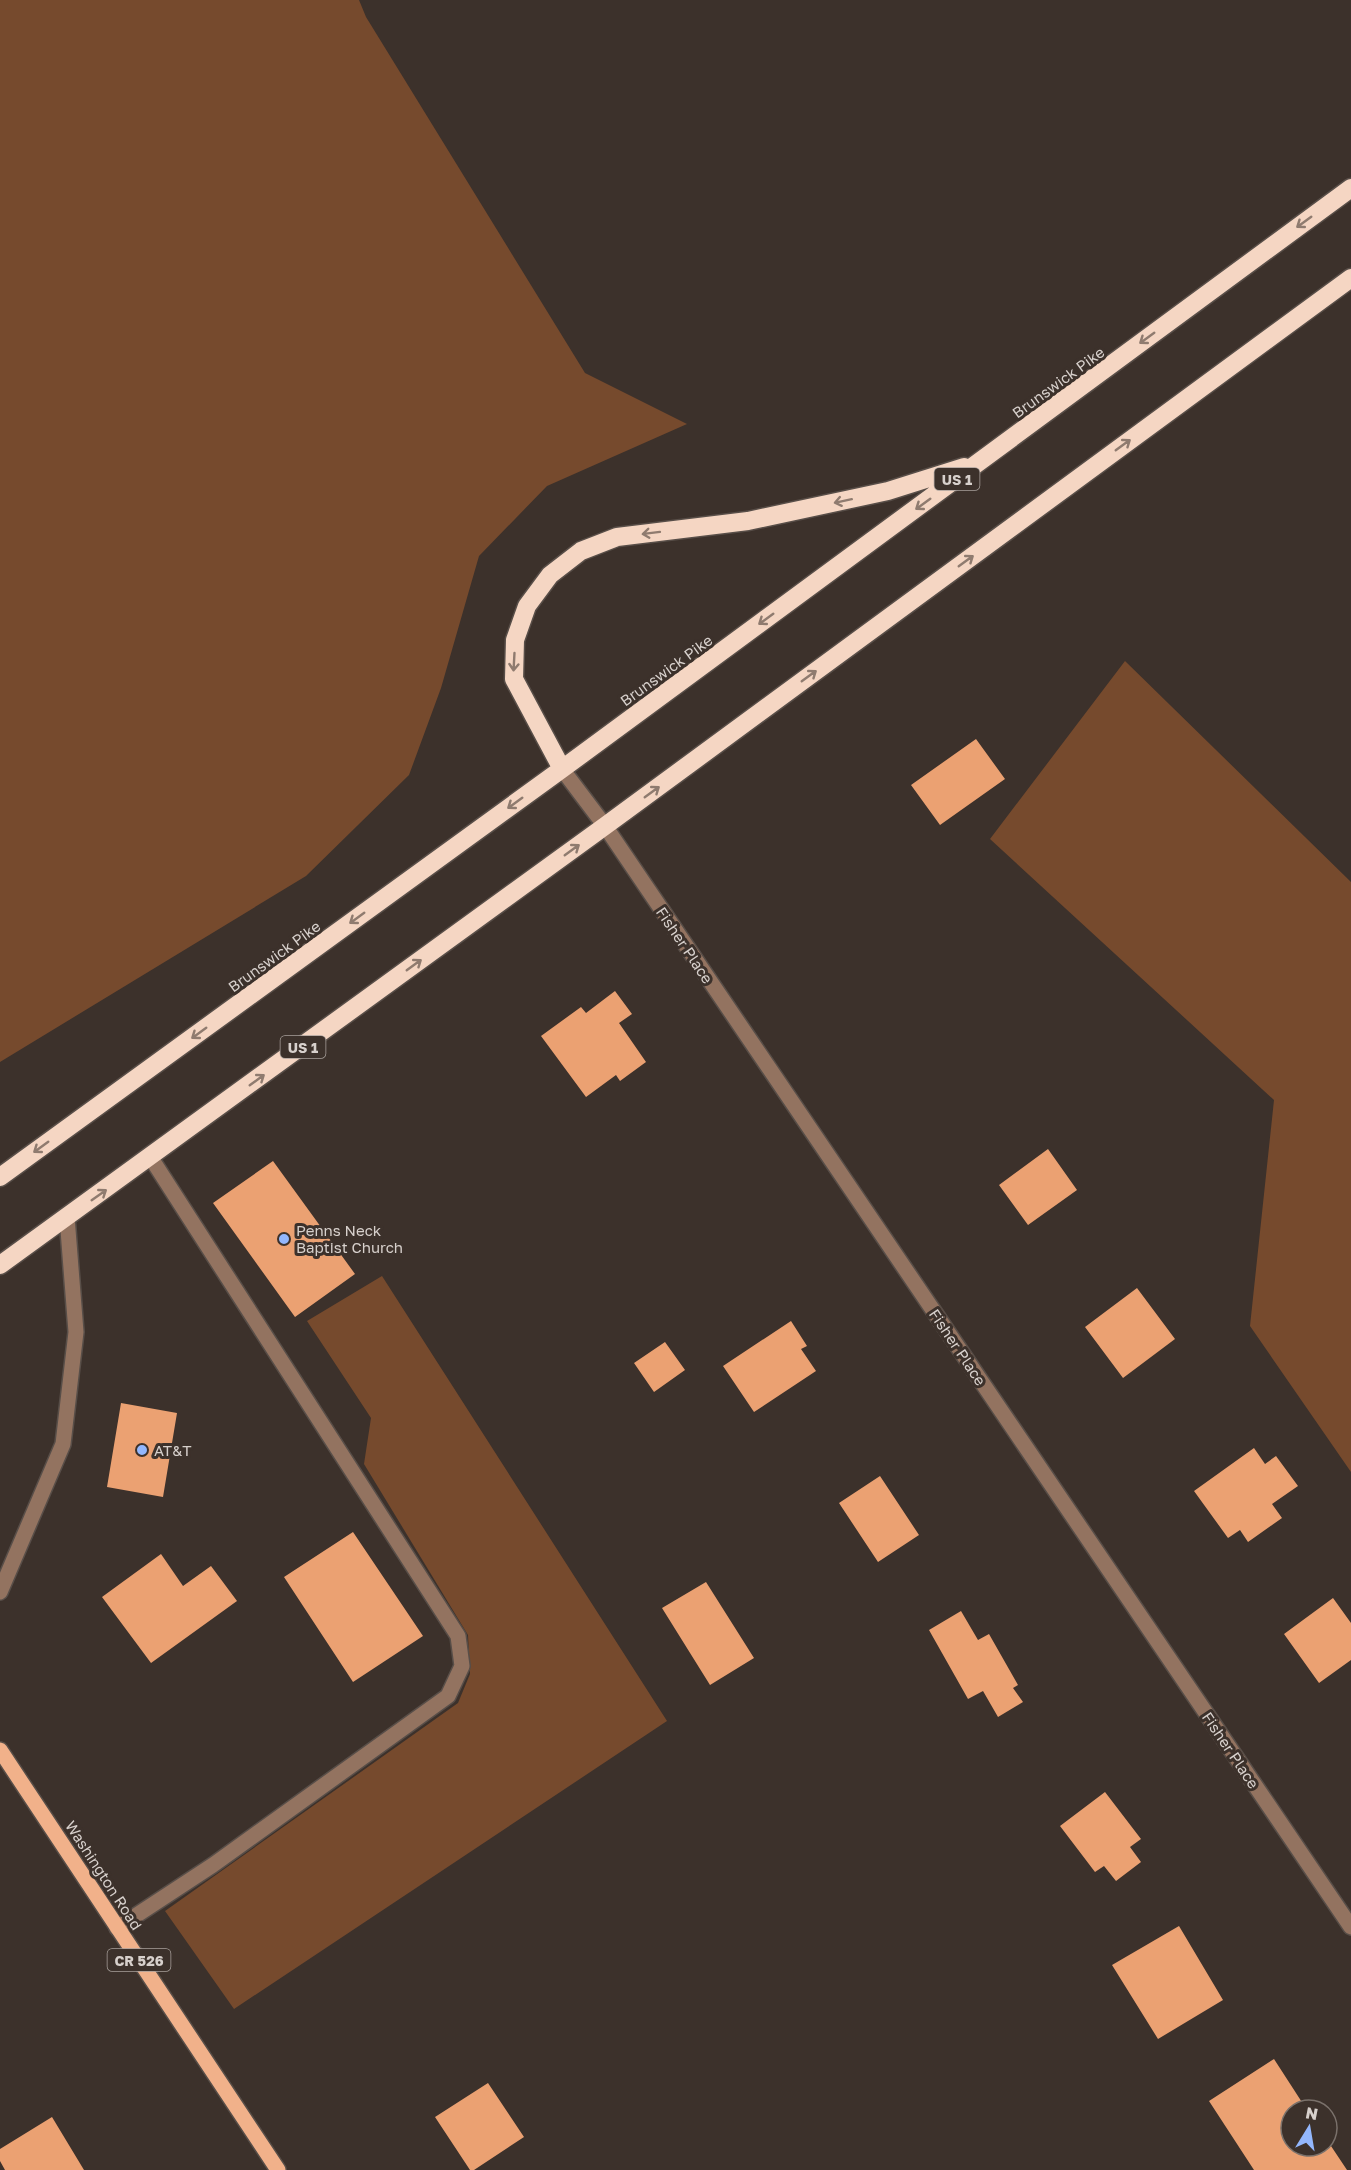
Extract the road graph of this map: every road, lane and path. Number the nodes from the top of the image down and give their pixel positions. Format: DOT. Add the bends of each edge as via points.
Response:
graph roads {
  1 [pos="1351,188"];
  2 [pos="1351,278"];
  3 [pos="980,462"];
  4 [pos="562,769"];
  5 [pos="605,826"];
  6 [pos="151,1158"];
  7 [pos="0,1177"];
  8 [pos="67,1217"];
  9 [pos="0,1265"];
  10 [pos="0,1592"];
  11 [pos="0,1750"];
  12 [pos="1351,1927"];
  13 [pos="117,1928"];
  14 [pos="278,2170"];
  1 -- 3 [label="highway, Brunswick Pike / US 1, one-way"];
  5 -- 2 [label="highway, US 1, one-way"];
  3 -- 4 [label="highway, Brunswick Pike / US 1, one-way"];
  3 -- 4 [label="highway, one-way" via="888,491 748,522 617,537 581,551 550,574 527,606 515,640 514,679"];
  4 -- 5 [label="street, Fisher Place"];
  4 -- 7 [label="highway, Brunswick Pike / US 1, one-way"];
  6 -- 5 [label="highway, US 1, one-way"];
  5 -- 12 [label="street, Fisher Place"];
  8 -- 6 [label="highway, US 1, one-way"];
  6 -- 13 [label="street" via="458,1636 462,1666 448,1696 213,1865"];
  8 -- 9 [label="highway, US 1"];
  8 -- 10 [label="street" via="76,1332 63,1444"];
  11 -- 13 [label="main road, Washington Road / CR 526"];
  13 -- 14 [label="main road, Washington Road / CR 526"];
}
